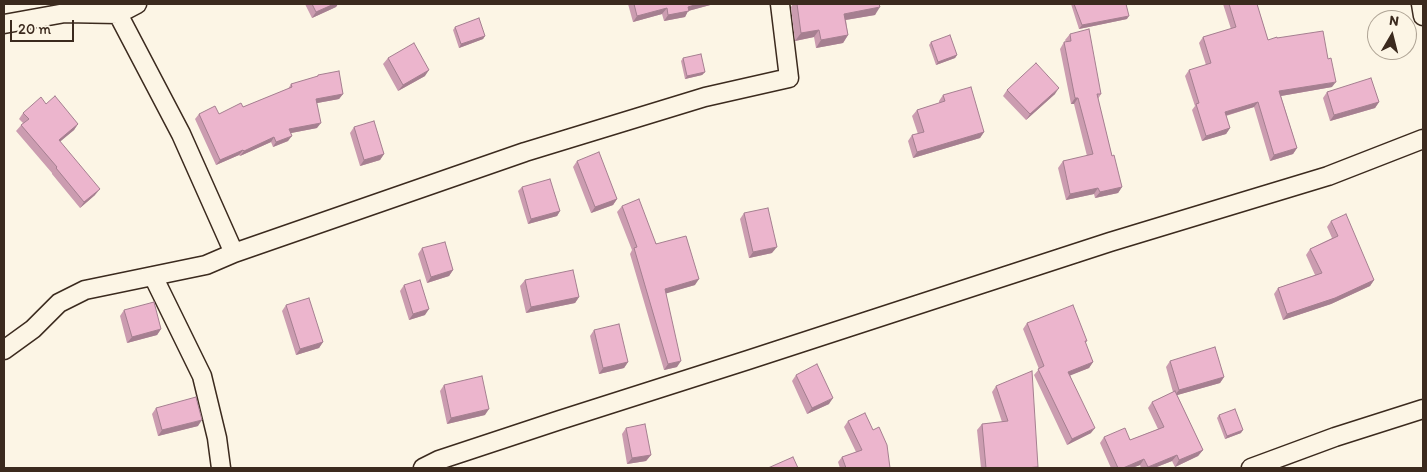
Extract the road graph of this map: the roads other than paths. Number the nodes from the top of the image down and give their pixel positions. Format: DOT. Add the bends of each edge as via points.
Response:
graph roads {
  1 [pos="137,4"];
  2 [pos="780,4"];
  3 [pos="1421,4"];
  4 [pos="118,14"];
  5 [pos="1423,16"];
  6 [pos="4,24"];
  7 [pos="1423,140"];
  8 [pos="234,253"];
  9 [pos="153,276"];
  10 [pos="4,350"];
  11 [pos="1423,409"];
  12 [pos="221,468"];
  13 [pos="423,468"];
  14 [pos="1251,468"];
  1 -- 4 [label="street"];
  2 -- 8 [label="street" via="789,78 705,97 526,152"];
  3 -- 5 [label="street"];
  4 -- 6 [label="street" via="65,13"];
  4 -- 8 [label="street" via="182,134"];
  7 -- 13 [label="street" via="1328,176 1110,242 551,423"];
  8 -- 9 [label="street" via="206,265"];
  9 -- 10 [label="street" via="85,290 59,303 33,329"];
  9 -- 12 [label="street" via="202,376"];
  11 -- 14 [label="street"];
}
